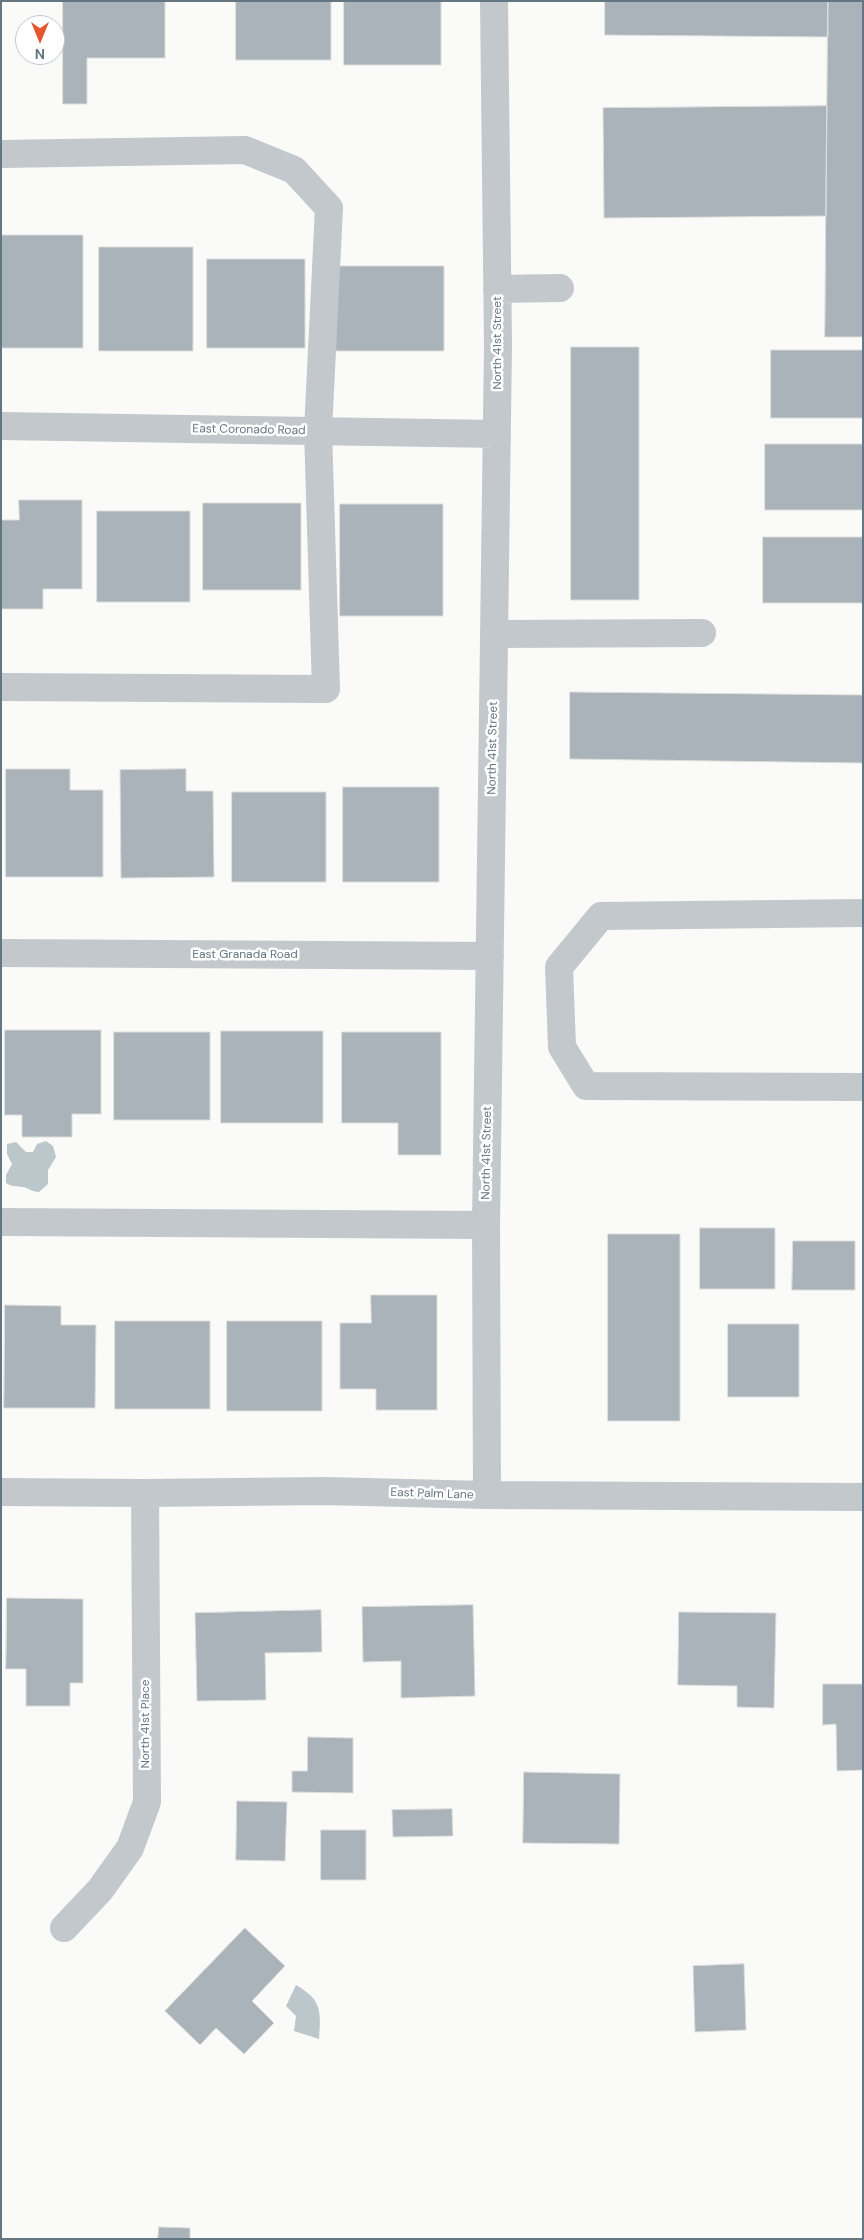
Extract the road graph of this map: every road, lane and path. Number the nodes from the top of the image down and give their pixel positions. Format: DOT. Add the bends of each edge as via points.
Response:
graph roads {
  1 [pos="494,1"];
  2 [pos="1,154"];
  3 [pos="560,288"];
  4 [pos="497,289"];
  5 [pos="1,426"];
  6 [pos="318,431"];
  7 [pos="497,434"];
  8 [pos="702,633"];
  9 [pos="495,634"];
  10 [pos="1,687"];
  11 [pos="863,913"];
  12 [pos="1,953"];
  13 [pos="490,956"];
  14 [pos="863,1087"];
  15 [pos="1,1222"];
  16 [pos="486,1225"];
  17 [pos="1,1492"];
  18 [pos="145,1493"];
  19 [pos="487,1495"];
  20 [pos="863,1497"];
  21 [pos="64,1928"];
  1 -- 4 [label="street, North 41st Street"];
  2 -- 6 [label="street" via="245,150 294,170 329,208"];
  3 -- 4 [label="street"];
  4 -- 7 [label="street, North 41st Street"];
  5 -- 6 [label="street, East Coronado Road"];
  6 -- 7 [label="street, East Coronado Road"];
  6 -- 10 [label="street" via="326,689"];
  7 -- 9 [label="street, North 41st Street"];
  8 -- 9 [label="street"];
  9 -- 13 [label="street, North 41st Street"];
  11 -- 14 [label="street" via="601,916 559,967 562,1047 586,1086"];
  12 -- 13 [label="street, East Granada Road"];
  13 -- 16 [label="street, North 41st Street"];
  15 -- 16 [label="street"];
  16 -- 19 [label="street, North 41st Street"];
  17 -- 18 [label="street, East Palm Lane"];
  18 -- 19 [label="street, East Palm Lane" via="325,1491"];
  18 -- 21 [label="street, North 41st Place" via="146,1802 130,1848 100,1890"];
  19 -- 20 [label="street, East Palm Lane"];
}
